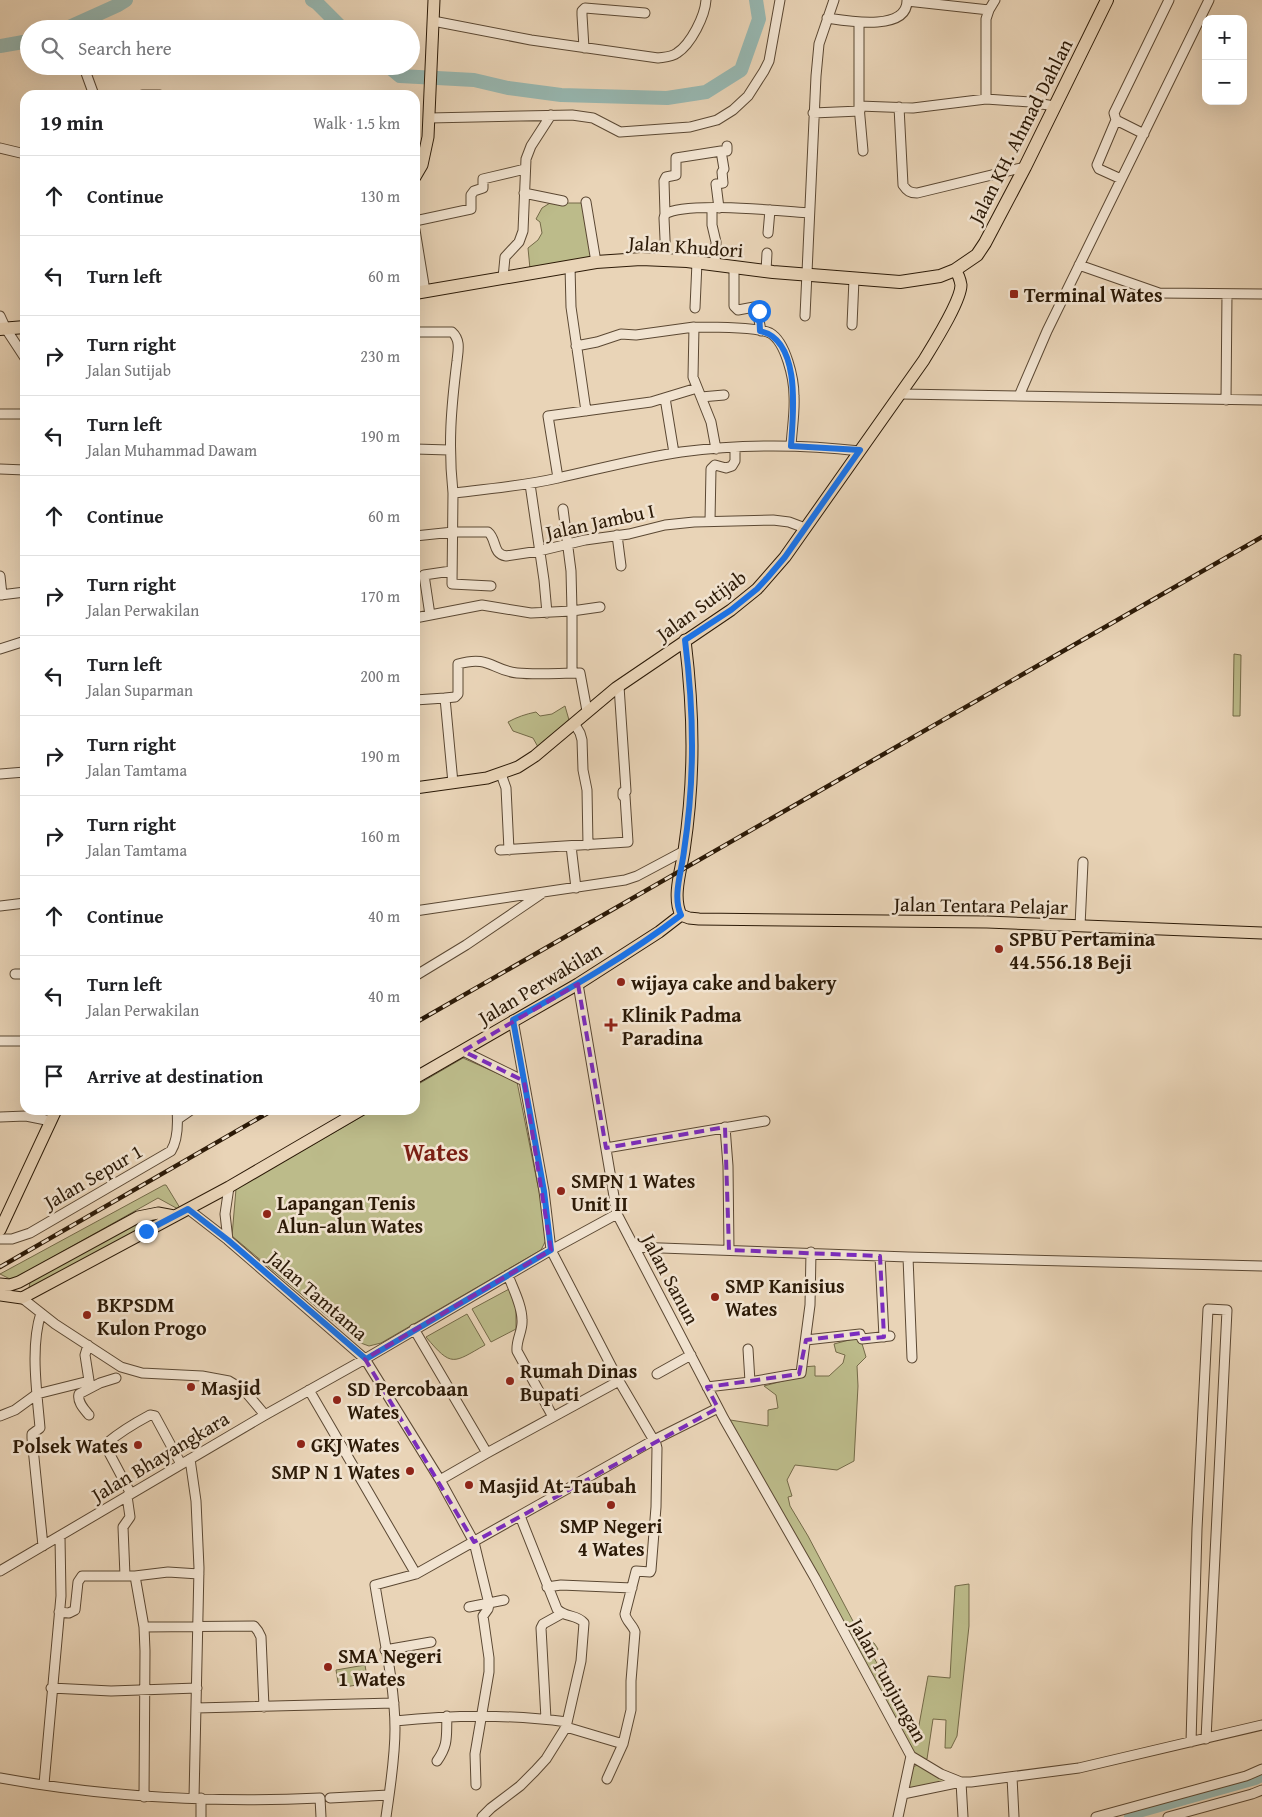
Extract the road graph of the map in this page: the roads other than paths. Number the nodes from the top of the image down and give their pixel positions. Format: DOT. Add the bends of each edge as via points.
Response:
graph roads {
  1 [pos="434,0"];
  2 [pos="706,0"];
  3 [pos="780,0"];
  4 [pos="834,0"];
  5 [pos="907,0"];
  6 [pos="995,0"];
  7 [pos="1169,0"];
  8 [pos="1209,0"];
  9 [pos="1105,1"];
  10 [pos="594,4"];
  11 [pos="989,10"];
  12 [pos="645,13"];
  13 [pos="827,18"];
  14 [pos="433,20"];
  15 [pos="858,22"];
  16 [pos="584,48"];
  17 [pos="87,75"];
  18 [pos="92,90"];
  19 [pos="986,99"];
  20 [pos="1054,106"];
  21 [pos="899,107"];
  22 [pos="859,109"];
  23 [pos="813,113"];
  24 [pos="551,115"];
  25 [pos="429,118"];
  26 [pos="1116,120"];
  27 [pos="1144,134"];
  28 [pos="0,148"];
  29 [pos="864,151"];
  30 [pos="20,153"];
  31 [pos="1025,167"];
  32 [pos="420,168"];
  33 [pos="525,169"];
  34 [pos="1121,179"];
  35 [pos="524,193"];
  36 [pos="563,201"];
  37 [pos="586,202"];
  38 [pos="716,208"];
  39 [pos="770,210"];
  40 [pos="808,213"];
  41 [pos="665,214"];
  42 [pos="420,219"];
  43 [pos="768,234"];
  44 [pos="767,253"];
  45 [pos="666,260"];
  46 [pos="596,262"];
  47 [pos="697,262"];
  48 [pos="714,265"];
  49 [pos="1079,265"];
  50 [pos="570,266"];
  51 [pos="734,267"];
  52 [pos="955,270"];
  53 [pos="766,271"];
  54 [pos="807,274"];
  55 [pos="504,278"];
  56 [pos="854,279"];
  57 [pos="420,292"];
  58 [pos="1227,294"];
  59 [pos="1262,294"];
  60 [pos="695,308"];
  61 [pos="0,316"];
  62 [pos="804,316"];
  63 [pos="852,325"];
  64 [pos="20,327"];
  65 [pos="694,327"];
  66 [pos="3,329"];
  67 [pos="760,331"];
  68 [pos="420,332"];
  69 [pos="576,346"];
  70 [pos="20,351"];
  71 [pos="697,388"];
  72 [pos="901,394"];
  73 [pos="724,395"];
  74 [pos="1019,396"];
  75 [pos="701,397"];
  76 [pos="665,398"];
  77 [pos="1226,400"];
  78 [pos="1262,400"];
  79 [pos="586,411"];
  80 [pos="0,414"];
  81 [pos="20,414"];
  82 [pos="791,446"];
  83 [pos="735,447"];
  84 [pos="716,448"];
  85 [pos="420,449"];
  86 [pos="449,450"];
  87 [pos="860,450"];
  88 [pos="674,453"];
  89 [pos="0,469"];
  90 [pos="20,470"];
  91 [pos="558,478"];
  92 [pos="530,484"];
  93 [pos="453,494"];
  94 [pos="563,509"];
  95 [pos="710,521"];
  96 [pos="806,528"];
  97 [pos="453,532"];
  98 [pos="420,535"];
  99 [pos="617,535"];
  100 [pos="567,544"];
  101 [pos="540,552"];
  102 [pos="621,566"];
  103 [pos="452,571"];
  104 [pos="0,576"];
  105 [pos="491,586"];
  106 [pos="20,593"];
  107 [pos="1,595"];
  108 [pos="600,607"];
  109 [pos="572,611"];
  110 [pos="547,613"];
  111 [pos="430,615"];
  112 [pos="420,617"];
  113 [pos="685,640"];
  114 [pos="20,643"];
  115 [pos="0,649"];
  116 [pos="572,673"];
  117 [pos="619,686"];
  118 [pos="445,698"];
  119 [pos="420,700"];
  120 [pos="587,711"];
  121 [pos="574,723"];
  122 [pos="20,772"];
  123 [pos="0,774"];
  124 [pos="501,774"];
  125 [pos="453,783"];
  126 [pos="420,787"];
  127 [pos="588,845"];
  128 [pos="571,846"];
  129 [pos="684,851"];
  130 [pos="1083,862"];
  131 [pos="576,888"];
  132 [pos="543,893"];
  133 [pos="20,904"];
  134 [pos="0,906"];
  135 [pos="420,910"];
  136 [pos="681,915"];
  137 [pos="1080,926"];
  138 [pos="1262,933"];
  139 [pos="420,973"];
  140 [pos="578,984"];
  141 [pos="513,1020"];
  142 [pos="0,1041"];
  143 [pos="20,1041"];
  144 [pos="463,1051"];
  145 [pos="420,1075"];
  146 [pos="524,1081"];
  147 [pos="54,1115"];
  148 [pos="178,1115"];
  149 [pos="352,1115"];
  150 [pos="0,1117"];
  151 [pos="51,1121"];
  152 [pos="766,1121"];
  153 [pos="725,1128"];
  154 [pos="606,1148"];
  155 [pos="229,1187"];
  156 [pos="188,1209"];
  157 [pos="616,1214"];
  158 [pos="174,1216"];
  159 [pos="0,1230"];
  160 [pos="0,1239"];
  161 [pos="228,1240"];
  162 [pos="634,1247"];
  163 [pos="551,1250"];
  164 [pos="729,1250"];
  165 [pos="811,1252"];
  166 [pos="880,1256"];
  167 [pos="908,1257"];
  168 [pos="1262,1266"];
  169 [pos="508,1275"];
  170 [pos="0,1284"];
  171 [pos="0,1295"];
  172 [pos="22,1298"];
  173 [pos="41,1313"];
  174 [pos="414,1328"];
  175 [pos="806,1340"];
  176 [pos="88,1345"];
  177 [pos="748,1349"];
  178 [pos="691,1355"];
  179 [pos="912,1358"];
  180 [pos="366,1359"];
  181 [pos="657,1374"];
  182 [pos="116,1378"];
  183 [pos="619,1381"];
  184 [pos="750,1382"];
  185 [pos="90,1384"];
  186 [pos="707,1387"];
  187 [pos="309,1390"];
  188 [pos="37,1394"];
  189 [pos="718,1408"];
  190 [pos="89,1415"];
  191 [pos="265,1415"];
  192 [pos="0,1416"];
  193 [pos="553,1417"];
  194 [pos="1202,1430"];
  195 [pos="1221,1431"];
  196 [pos="654,1440"];
  197 [pos="487,1453"];
  198 [pos="190,1459"];
  199 [pos="181,1464"];
  200 [pos="440,1480"];
  201 [pos="129,1495"];
  202 [pos="520,1516"];
  203 [pos="60,1537"];
  204 [pos="474,1542"];
  205 [pos="43,1546"];
  206 [pos="0,1571"];
  207 [pos="199,1574"];
  208 [pos="416,1574"];
  209 [pos="125,1576"];
  210 [pos="135,1576"];
  211 [pos="547,1586"];
  212 [pos="632,1588"];
  213 [pos="504,1600"];
  214 [pos="488,1603"];
  215 [pos="469,1607"];
  216 [pos="59,1612"];
  217 [pos="561,1614"];
  218 [pos="198,1626"];
  219 [pos="144,1627"];
  220 [pos="431,1642"];
  221 [pos="386,1650"];
  222 [pos="51,1688"];
  223 [pos="197,1688"];
  224 [pos="144,1691"];
  225 [pos="394,1703"];
  226 [pos="264,1707"];
  227 [pos="196,1708"];
  228 [pos="447,1716"];
  229 [pos="481,1717"];
  230 [pos="546,1719"];
  231 [pos="395,1721"];
  232 [pos="566,1724"];
  233 [pos="1262,1725"];
  234 [pos="1206,1739"];
  235 [pos="1191,1742"];
  236 [pos="622,1744"];
  237 [pos="911,1756"];
  238 [pos="437,1762"];
  239 [pos="1262,1769"];
  240 [pos="1012,1776"];
  241 [pos="0,1778"];
  242 [pos="607,1779"];
  243 [pos="961,1782"];
  244 [pos="44,1784"];
  245 [pos="476,1785"];
  246 [pos="1262,1790"];
  247 [pos="903,1794"];
  248 [pos="389,1795"];
  249 [pos="144,1797"];
  250 [pos="197,1798"];
  251 [pos="324,1798"];
  252 [pos="1183,1815"];
  253 [pos="201,1817"];
  254 [pos="321,1817"];
  255 [pos="386,1817"];
  256 [pos="482,1817"];
  257 [pos="898,1817"];
  258 [pos="963,1817"];
  259 [pos="1014,1817"];
  260 [pos="1096,1817"];
  261 [pos="1168,1817"];
  1 -- 14 [label="main road"];
  2 -- 16 [label="street" via="701,20 688,42 676,54 658,58"];
  3 -- 24 [label="street" via="769,61 764,71 748,96 717,120 690,127 620,132 591,118"];
  4 -- 13 [label="street"];
  5 -- 11 [label="street"];
  5 -- 15 [label="street" via="906,11 902,15 880,22"];
  6 -- 11 [label="street"];
  7 -- 26 [label="street" via="1114,113"];
  8 -- 27 [label="street"];
  9 -- 20 [label="highway, Jalan KH. Ahmad Dahlan"];
  10 -- 12 [label="street" via="609,11"];
  10 -- 16 [label="street" via="582,10"];
  11 -- 19 [label="street" via="986,19"];
  13 -- 15 [label="street"];
  13 -- 23 [label="street" via="819,44"];
  14 -- 16 [label="street"];
  14 -- 25 [label="main road"];
  15 -- 22 [label="street"];
  17 -- 18 [label="street"];
  19 -- 20 [label="street"];
  19 -- 21 [label="street"];
  20 -- 31 [label="highway, Jalan KH. Ahmad Dahlan"];
  21 -- 22 [label="street"];
  21 -- 31 [label="street" via="903,185 910,193"];
  22 -- 23 [label="street"];
  22 -- 29 [label="street"];
  23 -- 40 [label="street"];
  24 -- 25 [label="street"];
  24 -- 33 [label="street" via="531,146"];
  25 -- 32 [label="main road" via="427,147"];
  26 -- 27 [label="street"];
  26 -- 34 [label="street" via="1097,166"];
  27 -- 34 [label="street"];
  28 -- 30 [label="street"];
  31 -- 52 [label="highway, Jalan KH. Ahmad Dahlan" via="985,243 977,254"];
  33 -- 35 [label="street"];
  33 -- 42 [label="street" via="483,179 483,188 471,194 470,209"];
  34 -- 49 [label="street"];
  35 -- 36 [label="street"];
  35 -- 55 [label="street" via="523,232 519,242 505,257"];
  37 -- 46 [label="street"];
  38 -- 39 [label="street"];
  38 -- 41 [label="street"];
  38 -- 41 [label="street" via="716,184 723,183 724,149 676,158 676,175 666,177 664,181"];
  38 -- 48 [label="street" via="712,225 716,242"];
  39 -- 40 [label="street"];
  39 -- 43 [label="street"];
  40 -- 54 [label="street"];
  41 -- 45 [label="street"];
  44 -- 53 [label="street"];
  45 -- 46 [label="highway, Jalan Khudori"];
  45 -- 47 [label="highway, Jalan Khudori"];
  46 -- 50 [label="highway, Jalan Khudori"];
  47 -- 48 [label="highway, Jalan Khudori"];
  47 -- 60 [label="street"];
  48 -- 51 [label="highway, Jalan Khudori"];
  49 -- 58 [label="street" via="1159,293"];
  49 -- 74 [label="street"];
  50 -- 55 [label="highway, Jalan Khudori"];
  50 -- 69 [label="street"];
  51 -- 53 [label="highway, Jalan Khudori"];
  51 -- 67 [label="street" via="735,308 757,308"];
  52 -- 56 [label="highway, Jalan Khudori" via="940,276 900,282"];
  52 -- 72 [label="main road, Jalan Sutijab" via="959,294 941,332"];
  53 -- 54 [label="highway, Jalan Khudori"];
  54 -- 56 [label="highway, Jalan Khudori"];
  54 -- 62 [label="street"];
  55 -- 57 [label="highway, Jalan Khudori"];
  56 -- 63 [label="street"];
  58 -- 59 [label="street"];
  58 -- 77 [label="street"];
  61 -- 66 [label="street"];
  64 -- 66 [label="highway"];
  65 -- 67 [label="street"];
  65 -- 69 [label="street" via="621,334"];
  65 -- 71 [label="street" via="693,369"];
  66 -- 70 [label="street"];
  67 -- 82 [label="street" via="770,333 779,341 792,377"];
  68 -- 86 [label="street" via="452,332 458,340"];
  69 -- 79 [label="street"];
  71 -- 75 [label="street"];
  71 -- 76 [label="street"];
  72 -- 74 [label="street"];
  72 -- 87 [label="main road, Jalan Sutijab"];
  73 -- 75 [label="street"];
  74 -- 77 [label="street"];
  75 -- 84 [label="street" via="711,422"];
  76 -- 79 [label="street"];
  76 -- 88 [label="street"];
  77 -- 78 [label="street"];
  79 -- 91 [label="street" via="547,418"];
  80 -- 81 [label="street"];
  82 -- 83 [label="street"];
  82 -- 87 [label="street"];
  83 -- 84 [label="street"];
  83 -- 95 [label="street" via="734,464 726,468 715,465 711,469"];
  84 -- 88 [label="street"];
  85 -- 86 [label="street"];
  86 -- 93 [label="street"];
  87 -- 96 [label="main road, Jalan Sutijab"];
  88 -- 91 [label="street"];
  89 -- 90 [label="street"];
  91 -- 92 [label="street"];
  92 -- 93 [label="street"];
  92 -- 101 [label="street"];
  93 -- 97 [label="street"];
  94 -- 100 [label="street"];
  95 -- 96 [label="street, Jalan Jambu I" via="773,520"];
  95 -- 99 [label="street, Jalan Jambu I" via="665,525"];
  96 -- 113 [label="main road, Jalan Sutijab" via="757,589"];
  97 -- 98 [label="street, Jalan Jambu I"];
  97 -- 101 [label="street, Jalan Jambu I" via="488,532 500,556"];
  97 -- 103 [label="street"];
  99 -- 100 [label="street, Jalan Jambu I"];
  99 -- 102 [label="street"];
  100 -- 101 [label="street, Jalan Jambu I"];
  100 -- 109 [label="street"];
  101 -- 110 [label="street"];
  103 -- 105 [label="street" via="454,585"];
  103 -- 111 [label="street" via="424,575"];
  104 -- 107 [label="street"];
  106 -- 107 [label="street"];
  108 -- 109 [label="street"];
  109 -- 110 [label="street"];
  109 -- 116 [label="street"];
  110 -- 111 [label="street" via="482,605"];
  111 -- 112 [label="street"];
  113 -- 117 [label="main road, Jalan Sutijab"];
  113 -- 129 [label="main road" via="693,754"];
  114 -- 115 [label="street"];
  116 -- 118 [label="street" via="518,673 484,661 470,661 458,664 457,695"];
  116 -- 120 [label="street" via="580,673"];
  117 -- 120 [label="main road, Jalan Sutijab"];
  117 -- 127 [label="street" via="628,842"];
  118 -- 119 [label="street"];
  118 -- 125 [label="street"];
  120 -- 121 [label="main road, Jalan Sutijab"];
  121 -- 124 [label="main road, Jalan Sutijab" via="535,756"];
  121 -- 127 [label="street" via="582,740"];
  122 -- 123 [label="street"];
  124 -- 125 [label="main road, Jalan Sutijab"];
  124 -- 128 [label="street" via="506,788 505,850"];
  125 -- 126 [label="main road, Jalan Sutijab"];
  127 -- 128 [label="street"];
  128 -- 131 [label="street"];
  129 -- 131 [label="street" via="637,876"];
  129 -- 136 [label="main road" via="677,907"];
  130 -- 137 [label="street"];
  131 -- 132 [label="street"];
  132 -- 135 [label="street"];
  132 -- 139 [label="street"];
  133 -- 134 [label="street"];
  136 -- 137 [label="main road, Jalan Tentara Pelajar" via="699,919"];
  136 -- 140 [label="main road, Jalan Perwakilan"];
  137 -- 138 [label="main road, Jalan Tentara Pelajar"];
  140 -- 141 [label="main road, Jalan Perwakilan"];
  140 -- 154 [label="street, Jalan Sanun"];
  141 -- 144 [label="main road, Jalan Perwakilan"];
  141 -- 146 [label="street"];
  142 -- 143 [label="street"];
  144 -- 145 [label="main road, Jalan Perwakilan"];
  144 -- 146 [label="street"];
  146 -- 163 [label="street"];
  147 -- 151 [label="main road"];
  148 -- 160 [label="street, Jalan Sepur 1" via="175,1146 171,1151 30,1232 12,1239"];
  149 -- 155 [label="main road"];
  150 -- 151 [label="street" via="26,1116"];
  151 -- 159 [label="main road"];
  152 -- 153 [label="street"];
  153 -- 154 [label="street"];
  153 -- 164 [label="street"];
  154 -- 157 [label="street, Jalan Sanun"];
  155 -- 156 [label="main road"];
  155 -- 161 [label="street"];
  156 -- 158 [label="main road"];
  156 -- 161 [label="street, Jalan Tamtama"];
  157 -- 162 [label="street, Jalan Sanun"];
  157 -- 163 [label="street, Jalan Tamtama"];
  158 -- 170 [label="main road" via="138,1217 19,1282"];
  158 -- 172 [label="main road"];
  161 -- 180 [label="street, Jalan Tamtama"];
  162 -- 164 [label="street"];
  162 -- 178 [label="street, Jalan Sanun"];
  163 -- 169 [label="street, Jalan Tamtama"];
  163 -- 183 [label="street"];
  164 -- 165 [label="street"];
  165 -- 166 [label="street"];
  165 -- 175 [label="street"];
  166 -- 167 [label="street"];
  166 -- 175 [label="street" via="887,1337 862,1339 860,1334"];
  167 -- 168 [label="street"];
  167 -- 179 [label="street"];
  169 -- 174 [label="street, Jalan Tamtama"];
  169 -- 193 [label="street" via="521,1310 522,1328 516,1342 517,1350"];
  171 -- 172 [label="main road"];
  172 -- 173 [label="street"];
  173 -- 176 [label="street"];
  173 -- 188 [label="street" via="36,1333"];
  174 -- 180 [label="street, Jalan Tamtama"];
  174 -- 197 [label="street"];
  175 -- 184 [label="street" via="799,1374"];
  176 -- 185 [label="street" via="85,1355"];
  176 -- 191 [label="street" via="132,1371 229,1381 244,1390"];
  177 -- 184 [label="street"];
  178 -- 181 [label="street"];
  178 -- 186 [label="street, Jalan Sanun"];
  180 -- 187 [label="street, Jalan Bhayangkara"];
  180 -- 200 [label="street"];
  182 -- 185 [label="street"];
  183 -- 193 [label="street"];
  183 -- 196 [label="street"];
  184 -- 186 [label="street"];
  185 -- 188 [label="street"];
  185 -- 190 [label="street" via="78,1396"];
  186 -- 189 [label="street, Jalan Sanun"];
  187 -- 191 [label="street, Jalan Bhayangkara"];
  187 -- 208 [label="street"];
  188 -- 192 [label="street" via="15,1410"];
  188 -- 205 [label="street" via="40,1428 32,1438"];
  189 -- 196 [label="street"];
  189 -- 237 [label="street, Jalan Tunjungan"];
  191 -- 198 [label="street, Jalan Bhayangkara"];
  193 -- 197 [label="street"];
  194 -- 195 [label="street"];
  194 -- 195 [label="street" via="1208,1309 1227,1310"];
  194 -- 235 [label="street"];
  195 -- 234 [label="street"];
  196 -- 202 [label="street"];
  196 -- 212 [label="street" via="657,1475 652,1570 636,1571"];
  197 -- 200 [label="street"];
  198 -- 199 [label="street, Jalan Bhayangkara"];
  198 -- 207 [label="street" via="198,1524"];
  199 -- 201 [label="street, Jalan Bhayangkara"];
  199 -- 201 [label="street" via="155,1416 150,1415 113,1437 106,1447"];
  200 -- 204 [label="street"];
  201 -- 203 [label="street, Jalan Bhayangkara"];
  201 -- 209 [label="street" via="129,1519 123,1526"];
  202 -- 204 [label="street"];
  202 -- 211 [label="street"];
  203 -- 205 [label="street, Jalan Bhayangkara"];
  203 -- 216 [label="street"];
  204 -- 208 [label="street"];
  204 -- 214 [label="street"];
  205 -- 206 [label="street, Jalan Bhayangkara"];
  207 -- 210 [label="street" via="168,1572"];
  207 -- 218 [label="street"];
  208 -- 221 [label="street" via="375,1585"];
  209 -- 210 [label="street"];
  209 -- 216 [label="street" via="82,1576 78,1582 75,1610"];
  210 -- 219 [label="street"];
  211 -- 212 [label="street"];
  211 -- 217 [label="street"];
  212 -- 236 [label="street" via="625,1617 635,1632 631,1710"];
  213 -- 214 [label="street"];
  214 -- 215 [label="street"];
  214 -- 229 [label="street" via="483,1616 489,1672"];
  216 -- 222 [label="street"];
  217 -- 230 [label="street" via="541,1628"];
  217 -- 232 [label="street" via="579,1618 585,1627 581,1661"];
  218 -- 219 [label="street"];
  218 -- 223 [label="street"];
  218 -- 226 [label="street" via="256,1628 261,1637"];
  219 -- 224 [label="street"];
  220 -- 221 [label="street"];
  221 -- 225 [label="street"];
  222 -- 224 [label="street"];
  222 -- 244 [label="street"];
  223 -- 224 [label="street"];
  223 -- 227 [label="street"];
  224 -- 249 [label="street"];
  225 -- 226 [label="street"];
  225 -- 231 [label="street"];
  226 -- 227 [label="street"];
  227 -- 250 [label="street"];
  228 -- 229 [label="street"];
  228 -- 231 [label="street"];
  228 -- 238 [label="street" via="446,1745"];
  229 -- 230 [label="street"];
  229 -- 245 [label="street" via="475,1754"];
  230 -- 232 [label="street"];
  231 -- 248 [label="street"];
  232 -- 236 [label="street"];
  232 -- 256 [label="street" via="546,1759 520,1786"];
  233 -- 234 [label="street, Jalan Tunjungan"];
  234 -- 235 [label="street, Jalan Tunjungan"];
  235 -- 240 [label="street, Jalan Tunjungan" via="1079,1768"];
  236 -- 242 [label="street"];
  237 -- 243 [label="street, Jalan Tunjungan" via="940,1774"];
  237 -- 247 [label="street"];
  239 -- 260 [label="street"];
  240 -- 243 [label="street, Jalan Tunjungan"];
  240 -- 259 [label="street"];
  241 -- 244 [label="street"];
  243 -- 247 [label="street"];
  243 -- 258 [label="street"];
  244 -- 249 [label="street"];
  246 -- 252 [label="street"];
  247 -- 257 [label="street"];
  248 -- 251 [label="street"];
  248 -- 255 [label="street"];
  249 -- 250 [label="street"];
  250 -- 251 [label="street"];
  250 -- 253 [label="street"];
  251 -- 254 [label="street"];
  252 -- 261 [label="street"];
}
